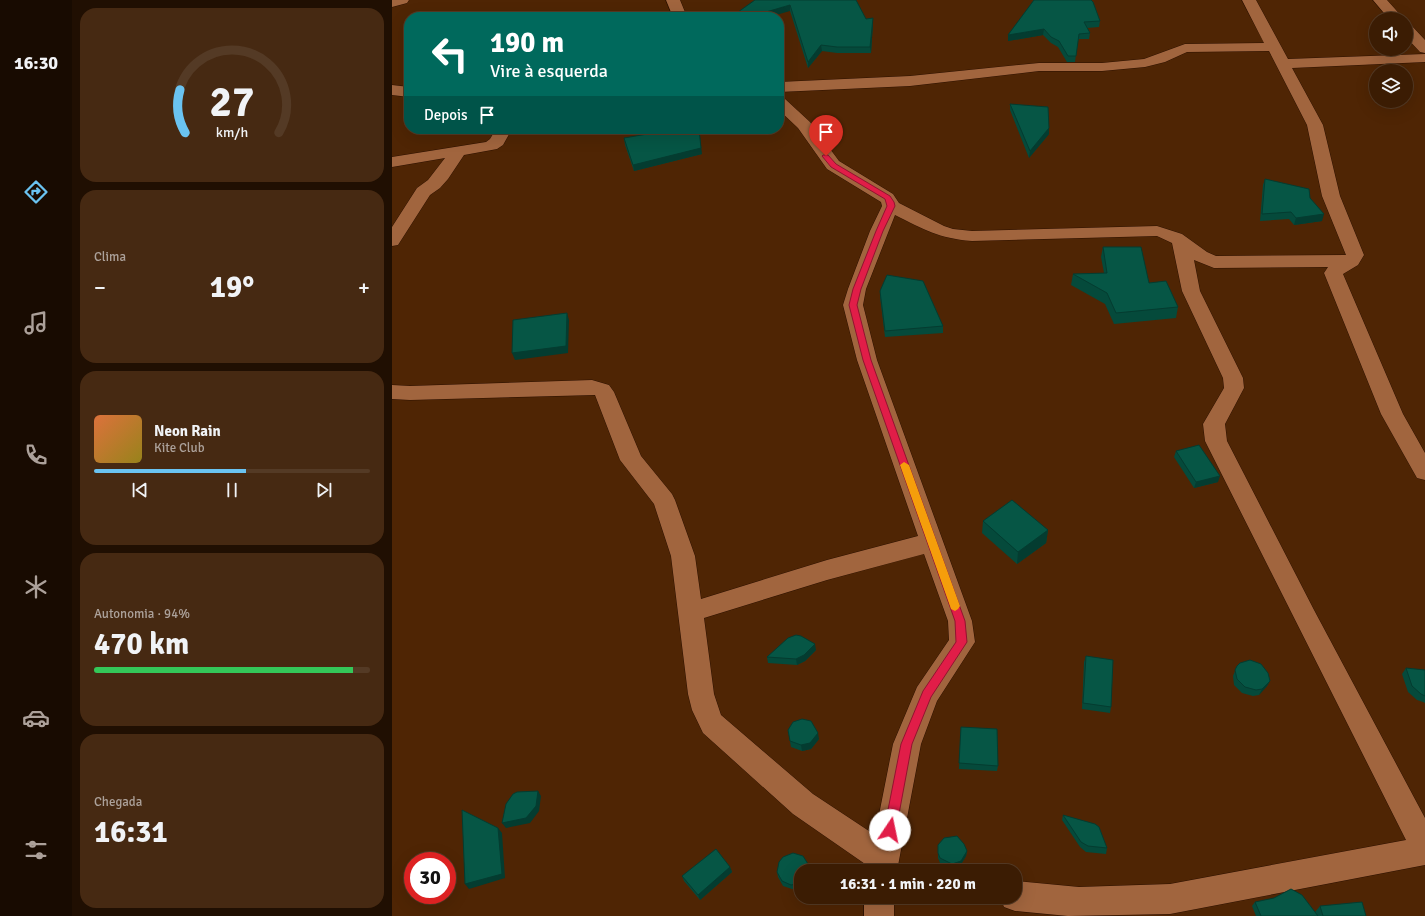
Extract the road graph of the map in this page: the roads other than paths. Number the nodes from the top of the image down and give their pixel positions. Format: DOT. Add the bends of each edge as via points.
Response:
graph roads {
  1 [pos="402,0"];
  2 [pos="673,0"];
  3 [pos="1249,0"];
  4 [pos="1380,0"];
  5 [pos="392,3"];
  6 [pos="678,12"];
  7 [pos="1391,12"];
  8 [pos="1413,36"];
  9 [pos="1273,46"];
  10 [pos="1425,49"];
  11 [pos="1425,58"];
  12 [pos="1282,64"];
  13 [pos="784,87"];
  14 [pos="392,90"];
  15 [pos="404,91"];
  16 [pos="784,106"];
  17 [pos="501,134"];
  18 [pos="458,152"];
  19 [pos="392,162"];
  20 [pos="417,175"];
  21 [pos="891,206"];
  22 [pos="392,241"];
  23 [pos="1181,241"];
  24 [pos="1351,261"];
  25 [pos="392,392"];
  26 [pos="1425,472"];
  27 [pos="932,542"];
  28 [pos="691,612"];
  29 [pos="1425,847"];
  30 [pos="1425,851"];
  31 [pos="882,864"];
  32 [pos="883,864"];
  33 [pos="1022,897"];
  34 [pos="879,904"];
  35 [pos="878,916"];
  1 -- 5 [label="street"];
  2 -- 6 [label="street"];
  3 -- 9 [label="street"];
  4 -- 7 [label="street"];
  8 -- 10 [label="street"];
  9 -- 12 [label="street"];
  9 -- 13 [label="street" via="1185,48 1144,63 1102,67 1028,68 910,81"];
  11 -- 12 [label="street"];
  12 -- 24 [label="street" via="1315,125 1331,196 1355,255"];
  14 -- 15 [label="street"];
  16 -- 21 [label="street" via="804,125 833,165 887,198"];
  17 -- 18 [label="street" via="491,146"];
  18 -- 20 [label="street"];
  18 -- 20 [label="street" via="434,184"];
  19 -- 20 [label="street"];
  20 -- 22 [label="street" via="417,204"];
  21 -- 23 [label="street" via="951,234 972,236 1157,231"];
  21 -- 27 [label="street" via="879,231 853,305 867,360"];
  23 -- 24 [label="street" via="1195,254 1214,262"];
  23 -- 29 [label="street" via="1191,291 1233,378 1234,388 1214,424 1216,441"];
  24 -- 26 [label="street" via="1333,273 1392,414"];
  25 -- 28 [label="street" via="592,387 602,390 631,460 664,500 683,556"];
  27 -- 28 [label="street" via="827,570"];
  27 -- 32 [label="street" via="960,621 962,642 926,695 907,744"];
  28 -- 31 [label="street" via="701,694 712,724 803,804"];
  30 -- 33 [label="street" via="1170,899 1079,902"];
  34 -- 35 [label="street"];
}
